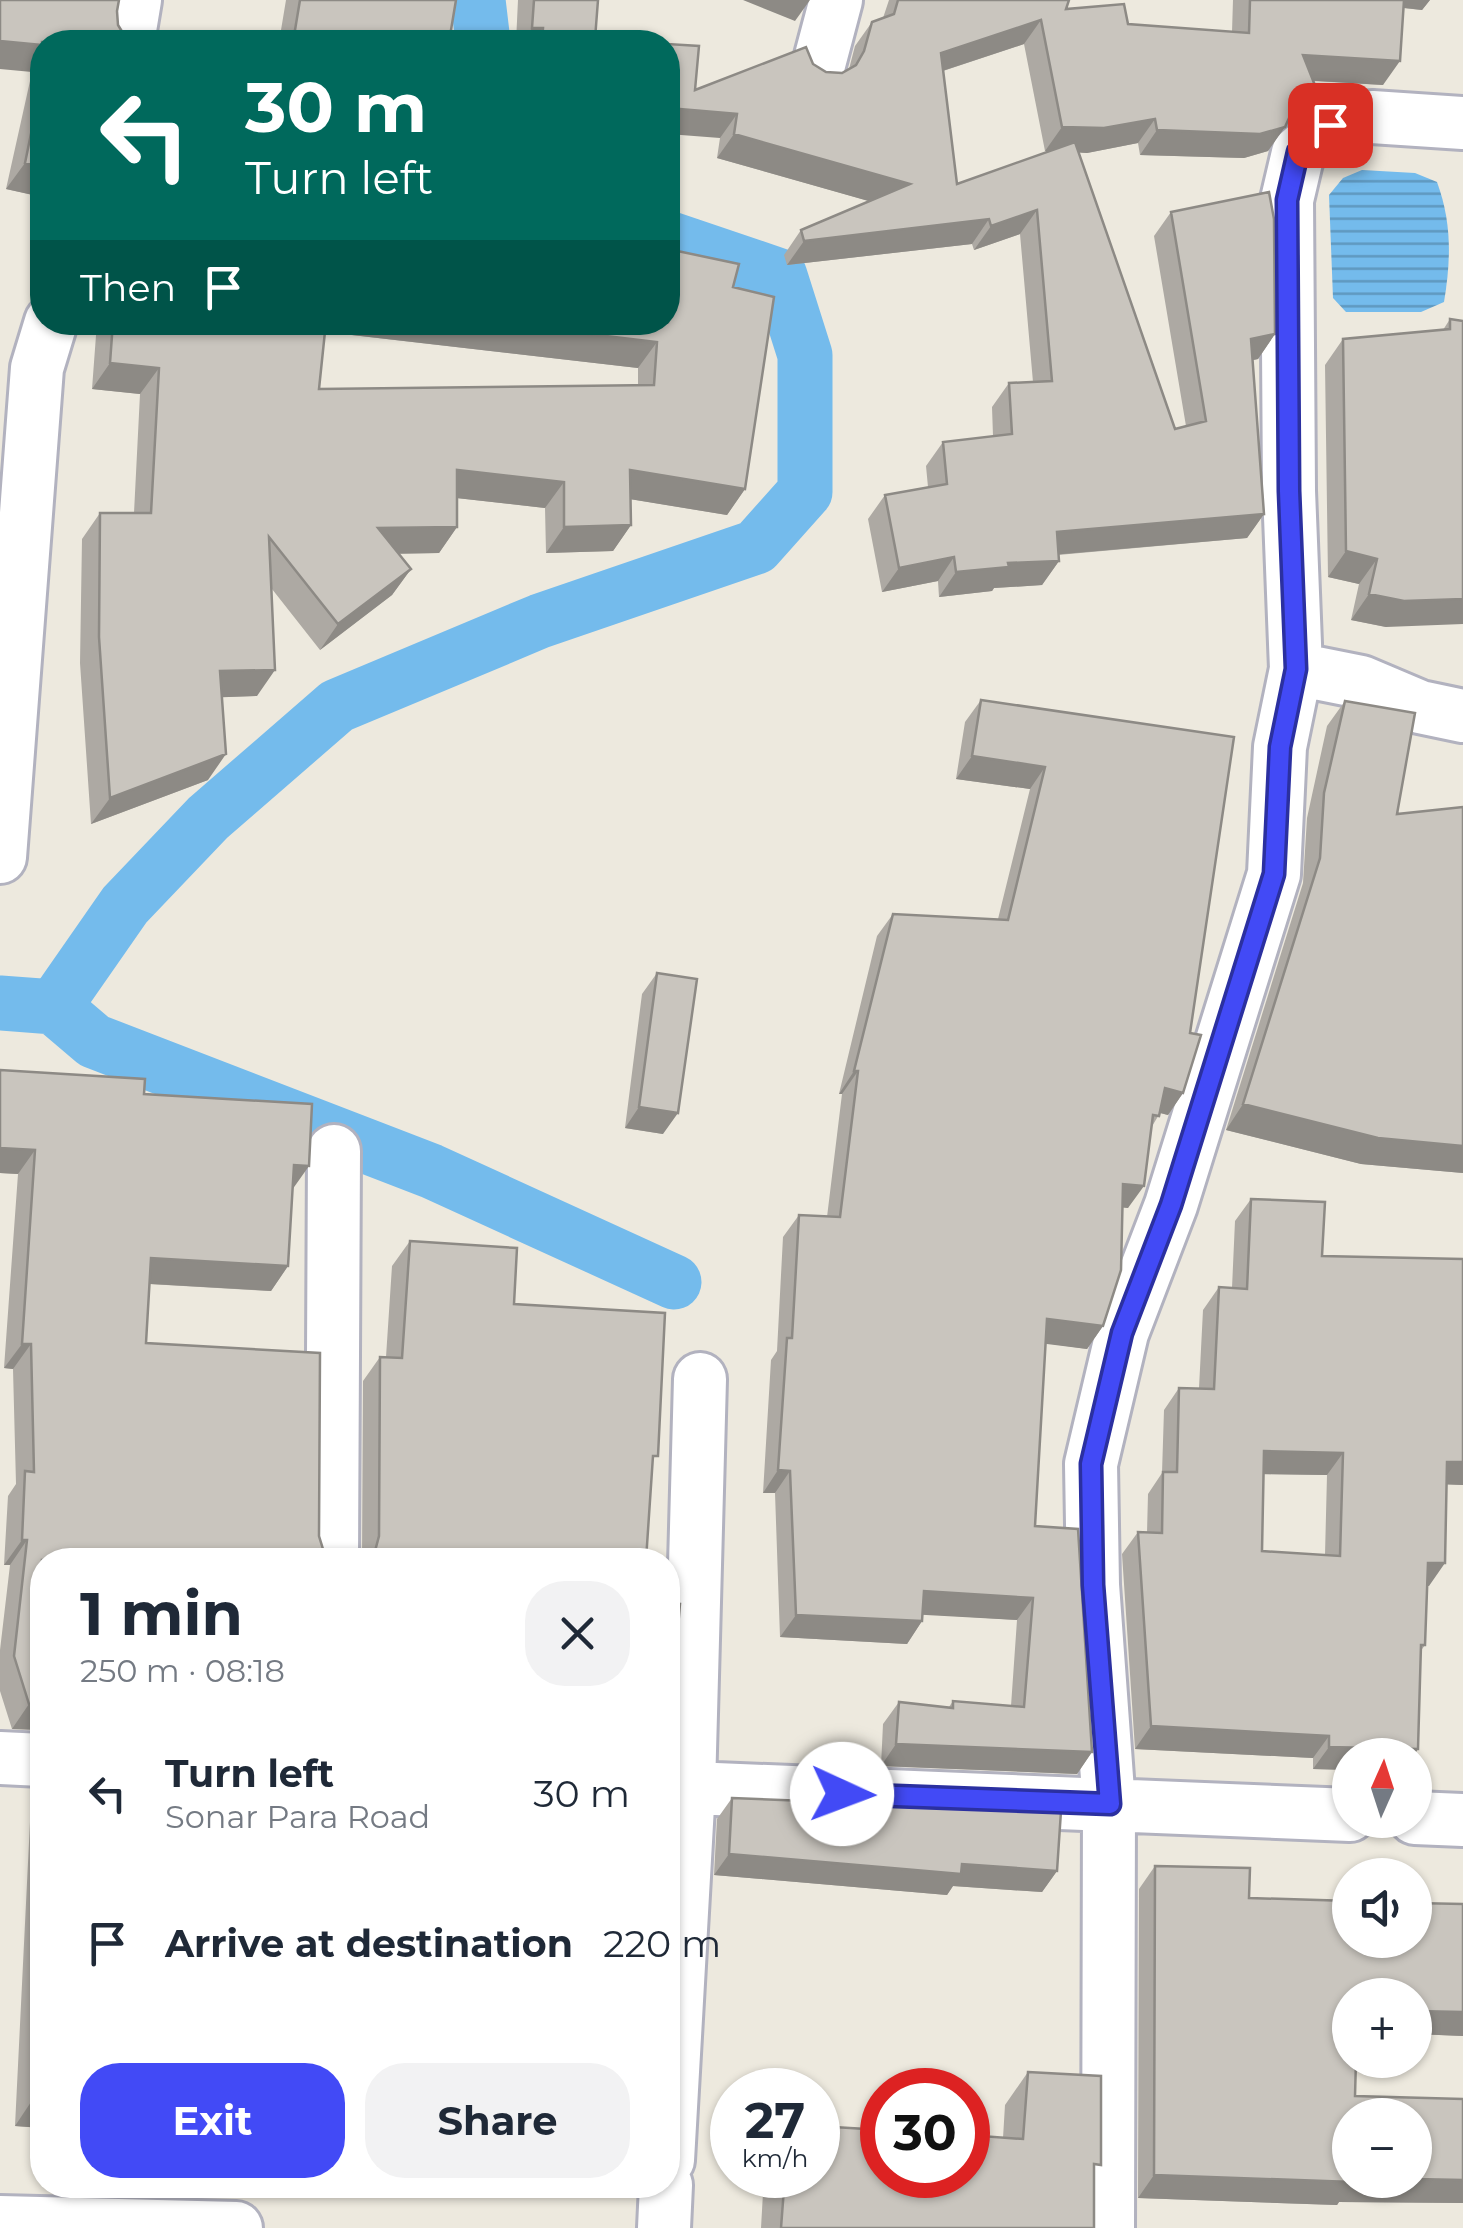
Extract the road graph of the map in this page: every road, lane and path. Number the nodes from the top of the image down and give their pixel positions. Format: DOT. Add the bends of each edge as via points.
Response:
graph roads {
  1 [pos="134,0"];
  2 [pos="836,0"];
  3 [pos="130,30"];
  4 [pos="818,68"];
  5 [pos="1463,123"];
  6 [pos="29,350"];
  7 [pos="1296,669"];
  8 [pos="1463,716"];
  9 [pos="0,857"];
  10 [pos="334,1151"];
  11 [pos="700,1379"];
  12 [pos="332,1548"];
  13 [pos="680,1750"];
  14 [pos="0,1758"];
  15 [pos="30,1759"];
  16 [pos="680,1787"];
  17 [pos="1110,1804"];
  18 [pos="1332,1814"];
  19 [pos="1432,1819"];
  20 [pos="1463,1820"];
  21 [pos="665,2198"];
  22 [pos="0,2222"];
  23 [pos="236,2228"];
  24 [pos="664,2228"];
  25 [pos="1108,2228"];
  1 -- 3 [label="street"];
  2 -- 4 [label="street"];
  5 -- 7 [label="street" via="1372,117 1330,125 1298,152 1287,200"];
  6 -- 9 [label="street"];
  7 -- 8 [label="street" via="1361,682 1420,707"];
  7 -- 17 [label="street" via="1280,747 1274,874 1171,1205 1122,1333 1091,1464"];
  10 -- 12 [label="street"];
  11 -- 13 [label="street"];
  14 -- 15 [label="street"];
  16 -- 17 [label="street"];
  17 -- 18 [label="street"];
  17 -- 25 [label="street"];
  19 -- 20 [label="street"];
  21 -- 24 [label="street"];
  22 -- 23 [label="street"];
}
